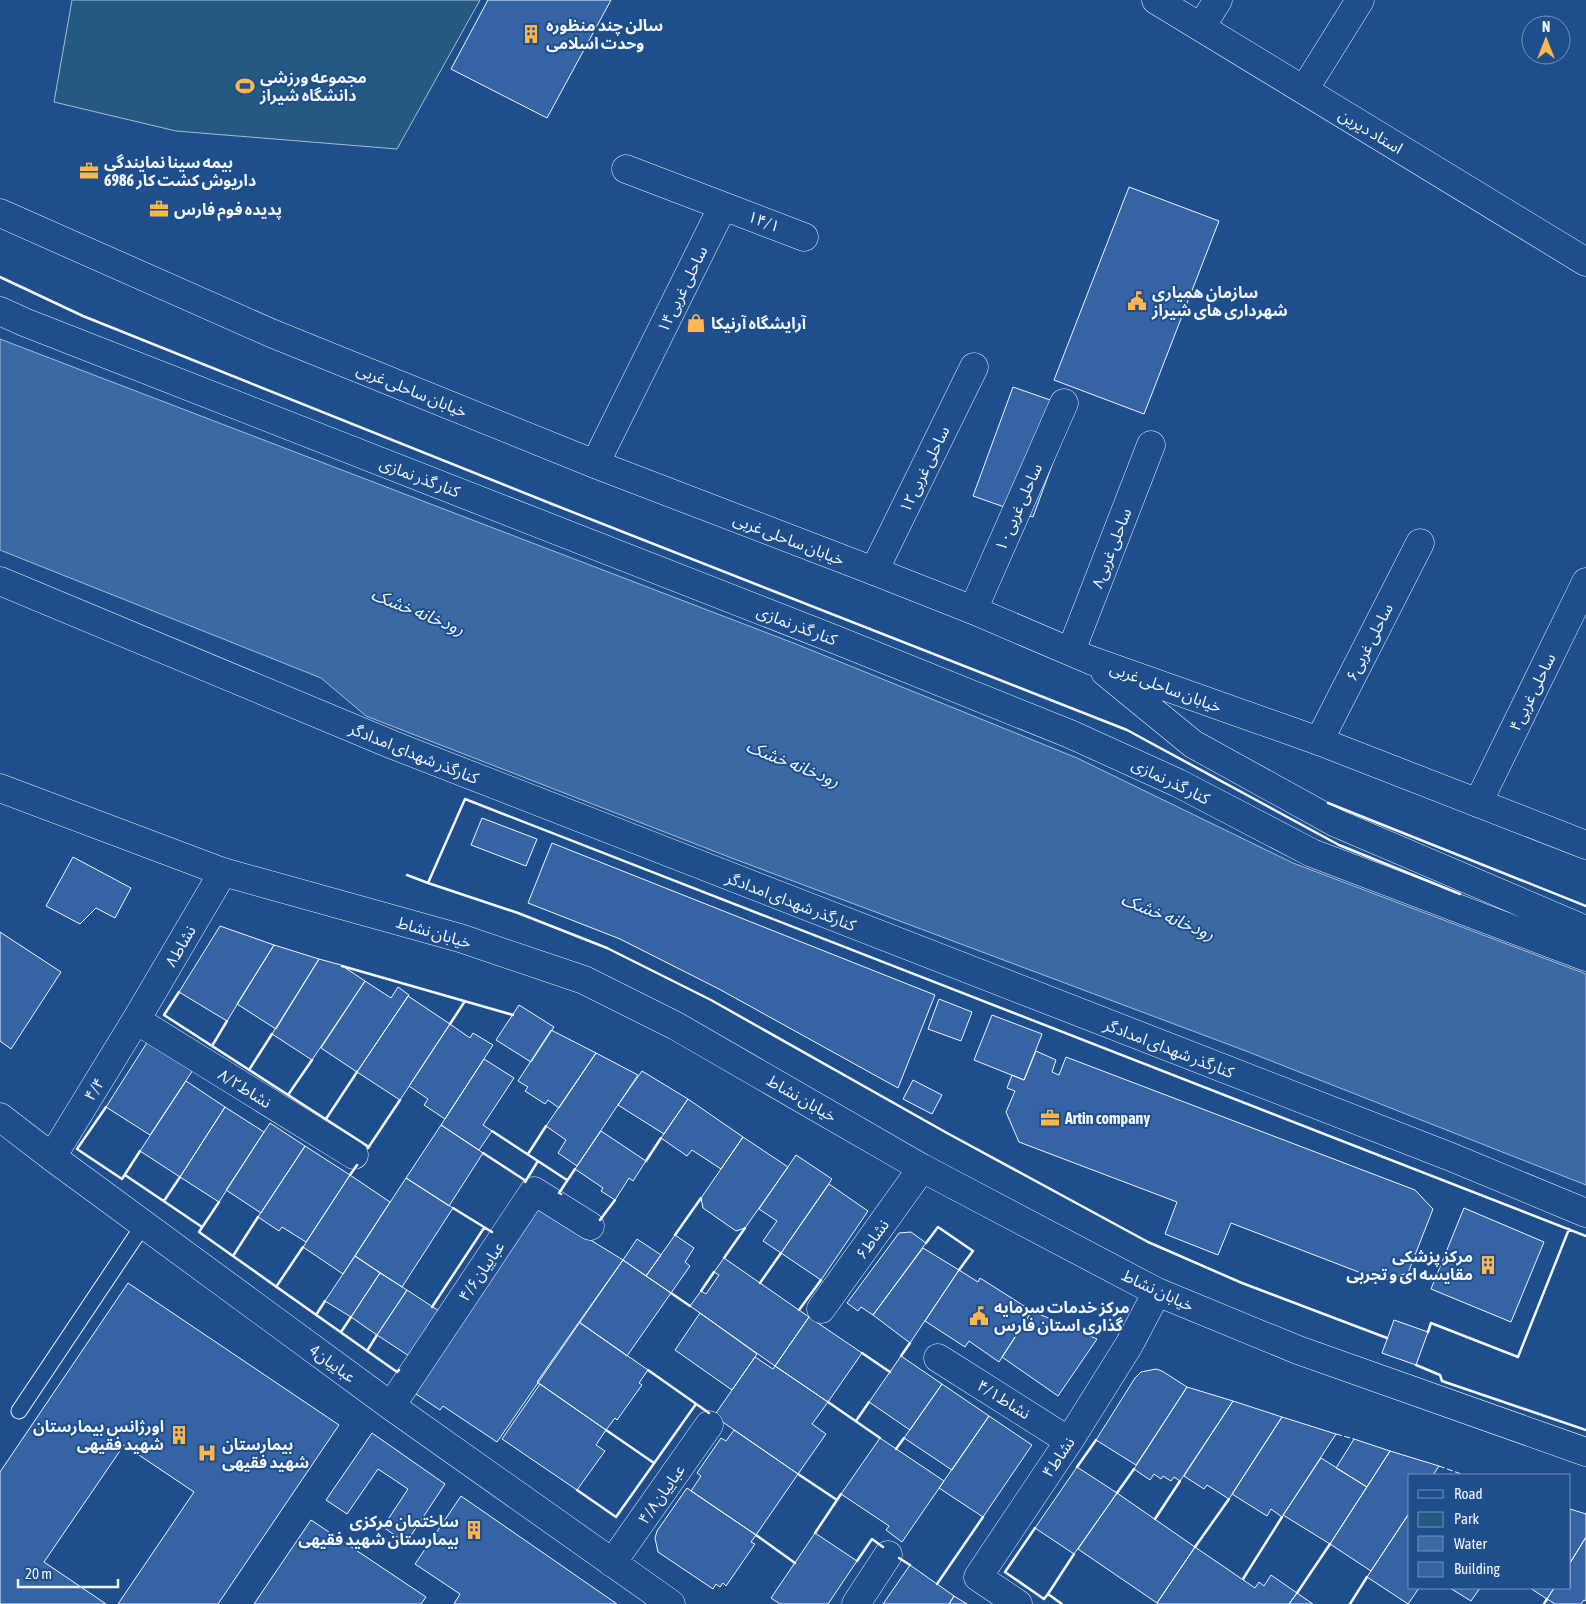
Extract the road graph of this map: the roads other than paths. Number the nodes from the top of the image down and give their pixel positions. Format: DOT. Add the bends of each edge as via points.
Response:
graph roads {
  1 [pos="1156,0"];
  2 [pos="1218,0"];
  3 [pos="1360,0"];
  4 [pos="1201,27"];
  5 [pos="1304,90"];
  6 [pos="626,169"];
  7 [pos="723,206"];
  8 [pos="0,213"];
  9 [pos="804,237"];
  10 [pos="1586,262"];
  11 [pos="0,311"];
  12 [pos="974,367"];
  13 [pos="1064,403"];
  14 [pos="1151,445"];
  15 [pos="595,464"];
  16 [pos="1420,543"];
  17 [pos="874,571"];
  18 [pos="0,581"];
  19 [pos="1586,582"];
  20 [pos="973,610"];
  21 [pos="1080,655"];
  22 [pos="1319,741"];
  23 [pos="0,788"];
  24 [pos="1478,803"];
  25 [pos="1586,845"];
  26 [pos="223,872"];
  27 [pos="1586,930"];
  28 [pos="1586,957"];
  29 [pos="136,1020"];
  30 [pos="0,1117"];
  31 [pos="354,1155"];
  32 [pos="52,1157"];
  33 [pos="922,1168"];
  34 [pos="1586,1212"];
  35 [pos="144,1224"];
  36 [pos="590,1226"];
  37 [pos="1157,1292"];
  38 [pos="821,1309"];
  39 [pos="938,1358"];
  40 [pos="391,1406"];
  41 [pos="19,1411"];
  42 [pos="709,1425"];
  43 [pos="1069,1441"];
  44 [pos="1586,1452"];
  45 [pos="888,1556"];
  46 [pos="612,1563"];
  47 [pos="671,1604"];
  48 [pos="856,1604"];
  49 [pos="1018,1604"];
  1 -- 4 [label="main road, استاد دیرین"];
  2 -- 4 [label="main road"];
  3 -- 5 [label="main road"];
  4 -- 5 [label="main road, استاد دیرین"];
  5 -- 10 [label="main road, استاد دیرین"];
  6 -- 7 [label="main road"];
  7 -- 9 [label="main road, ۱۴/۱"];
  7 -- 15 [label="main road, ساحلی غربی۱۴"];
  8 -- 15 [label="main road, خیابان ساحلی غربی" via="271,333"];
  11 -- 28 [label="main road, کنار گذر نمازی" via="1070,734 1178,783 1312,853"];
  12 -- 17 [label="main road, ساحلی غربی۱۲"];
  13 -- 20 [label="main road, ساحلی غربی۱۰"];
  14 -- 21 [label="main road, ساحلی غربی۸"];
  15 -- 17 [label="main road, خیابان ساحلی غربی"];
  16 -- 22 [label="main road, ساحلی غربی۶"];
  17 -- 20 [label="main road, خیابان ساحلی غربی"];
  18 -- 34 [label="main road, کنارگذر شهدای امدادگر" via="393,746"];
  19 -- 24 [label="main road, ساحلی غربی۴"];
  20 -- 21 [label="main road, خیابان ساحلی غربی"];
  21 -- 22 [label="main road, خیابان ساحلی غربی"];
  21 -- 27 [label="main road" via="1193,744 1336,823"];
  22 -- 24 [label="main road, خیابان ساحلی غربی"];
  23 -- 26 [label="main road, خیابان نشاط"];
  24 -- 25 [label="main road, خیابان ساحلی غربی"];
  26 -- 29 [label="main road, نشاط۸"];
  26 -- 33 [label="main road, خیابان نشاط" via="460,938 584,980 676,1026"];
  29 -- 31 [label="main road, نشاط۸/۲"];
  29 -- 32 [label="main road, ۴/۴"];
  30 -- 32 [label="main road, عباییان4"];
  32 -- 35 [label="main road, عباییان4"];
  33 -- 37 [label="main road, خیابان نشاط"];
  33 -- 38 [label="main road, نشاط۶"];
  35 -- 40 [label="main road, عباییان4"];
  35 -- 41 [label="lane"];
  36 -- 40 [label="main road, عباییان۴/۶" via="534,1191"];
  37 -- 43 [label="main road, نشاط۴" via="1129,1345"];
  37 -- 44 [label="main road, خیابان نشاط" via="1298,1350"];
  39 -- 43 [label="main road, نشاط۴/۱"];
  40 -- 46 [label="main road, عباییان4"];
  42 -- 46 [label="main road, عباییان۴/۸"];
  43 -- 49 [label="main road, نشاط۴" via="978,1577"];
  45 -- 48 [label="main road"];
  46 -- 47 [label="main road, عباییان4"];
}
